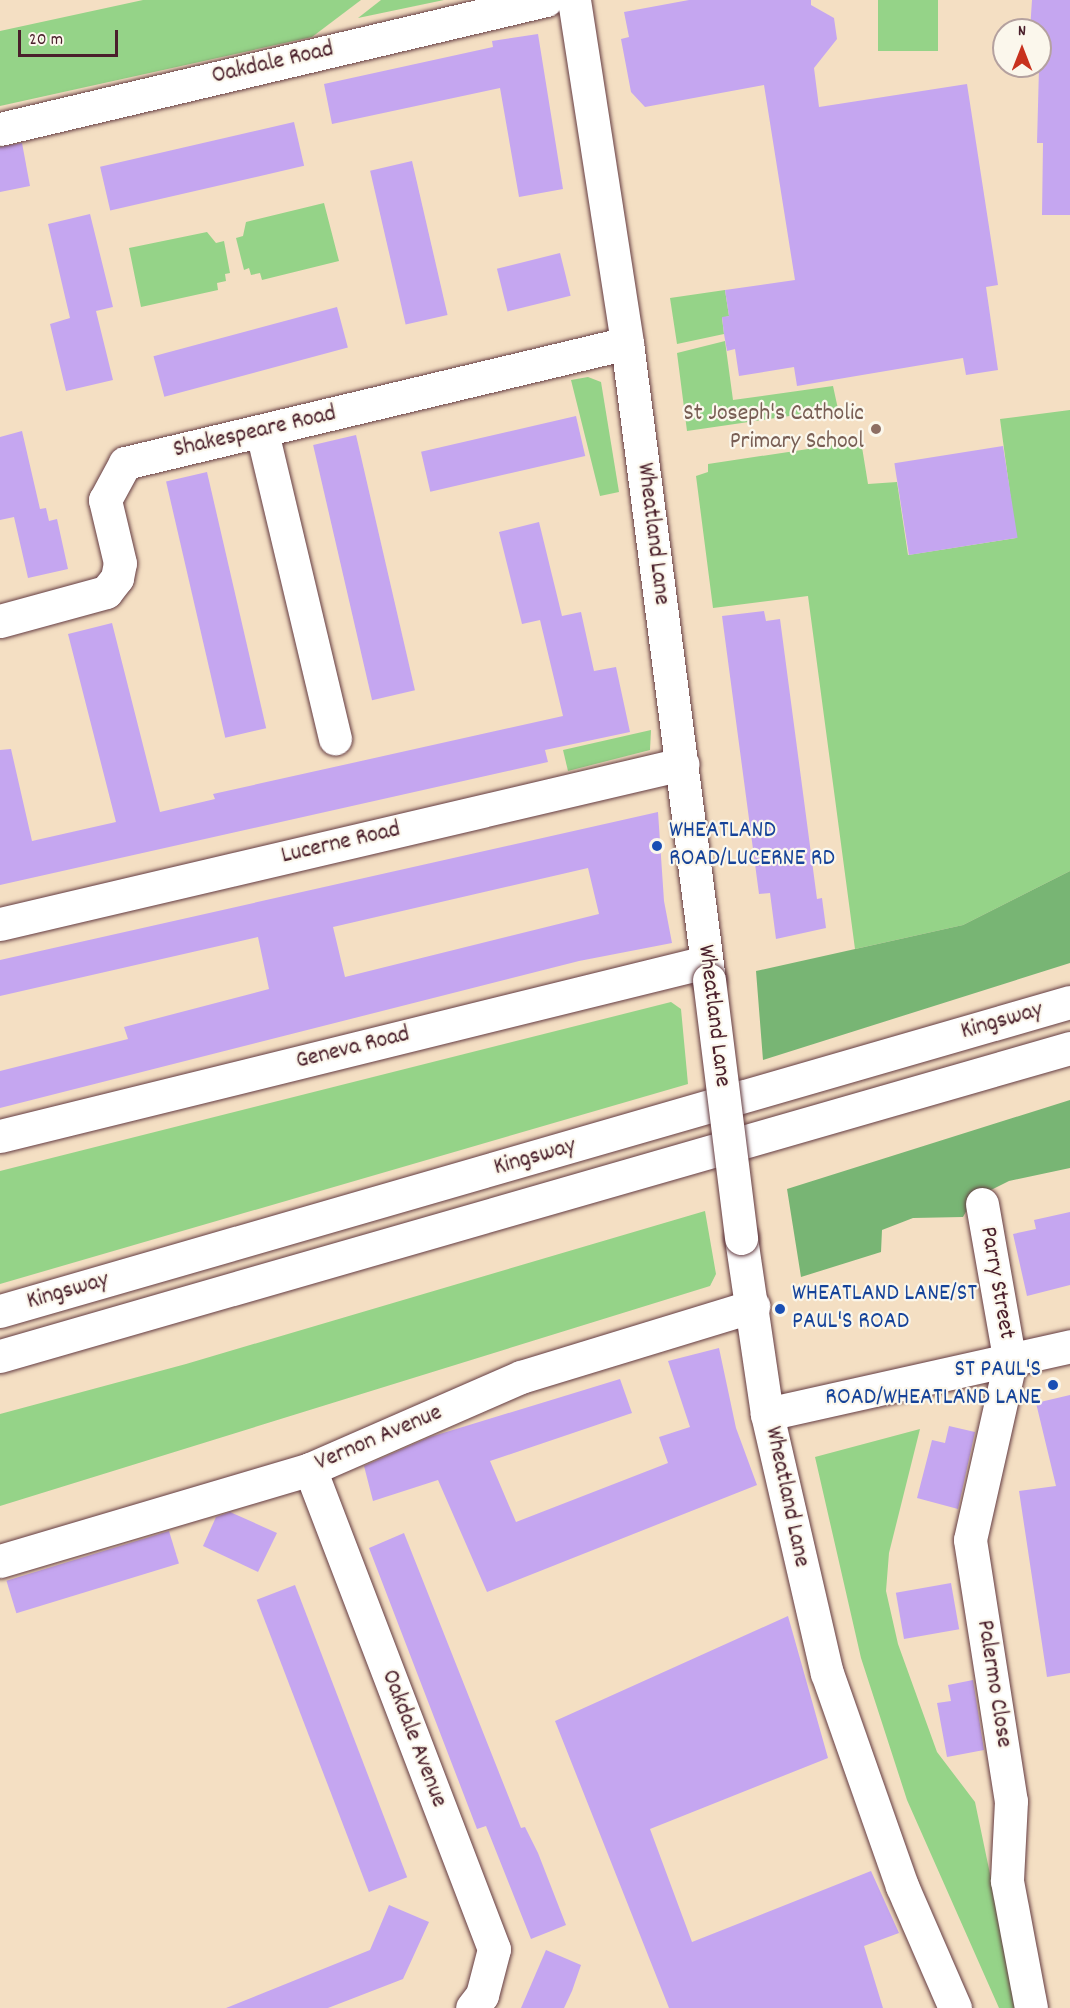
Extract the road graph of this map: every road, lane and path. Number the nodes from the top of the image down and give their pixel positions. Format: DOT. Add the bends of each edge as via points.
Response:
graph roads {
  1 [pos="546,0"];
  2 [pos="574,0"];
  3 [pos="0,129"];
  4 [pos="627,343"];
  5 [pos="262,432"];
  6 [pos="0,621"];
  7 [pos="335,738"];
  8 [pos="682,764"];
  9 [pos="0,924"];
  10 [pos="708,971"];
  11 [pos="1070,1002"];
  12 [pos="1070,1048"];
  13 [pos="0,1136"];
  14 [pos="982,1204"];
  15 [pos="753,1306"];
  16 [pos="0,1311"];
  17 [pos="1070,1346"];
  18 [pos="0,1356"];
  19 [pos="1010,1362"];
  20 [pos="768,1414"];
  21 [pos="310,1469"];
  22 [pos="0,1561"];
  23 [pos="472,2008"];
  24 [pos="955,2008"];
  25 [pos="1031,2008"];
  1 -- 3 [label="main road, Oakdale Road"];
  2 -- 4 [label="main road, Wheatland Lane"];
  4 -- 5 [label="main road, Shakespeare Road"];
  4 -- 8 [label="main road, Wheatland Lane"];
  5 -- 6 [label="main road, Shakespeare Road" via="125,463 105,500 120,562 117,578 106,592"];
  5 -- 7 [label="main road"];
  8 -- 9 [label="main road, Lucerne Road"];
  8 -- 10 [label="main road, Wheatland Lane"];
  10 -- 13 [label="main road, Geneva Road"];
  10 -- 15 [label="main road, Wheatland Lane, bridge"];
  11 -- 16 [label="main road, Kingsway"];
  12 -- 18 [label="main road, Kingsway"];
  14 -- 19 [label="main road, Parry Street"];
  15 -- 20 [label="main road, Wheatland Lane"];
  15 -- 21 [label="main road, Vernon Avenue" via="522,1377"];
  17 -- 19 [label="main road"];
  19 -- 20 [label="main road"];
  19 -- 25 [label="main road, Palermo Close" via="970,1540 1011,1801 1007,1881"];
  20 -- 24 [label="main road, Wheatland Lane" via="827,1673 902,1886"];
  21 -- 22 [label="main road, Vernon Avenue"];
  21 -- 23 [label="main road, Oakdale Avenue" via="494,1949 482,1995"];
}
